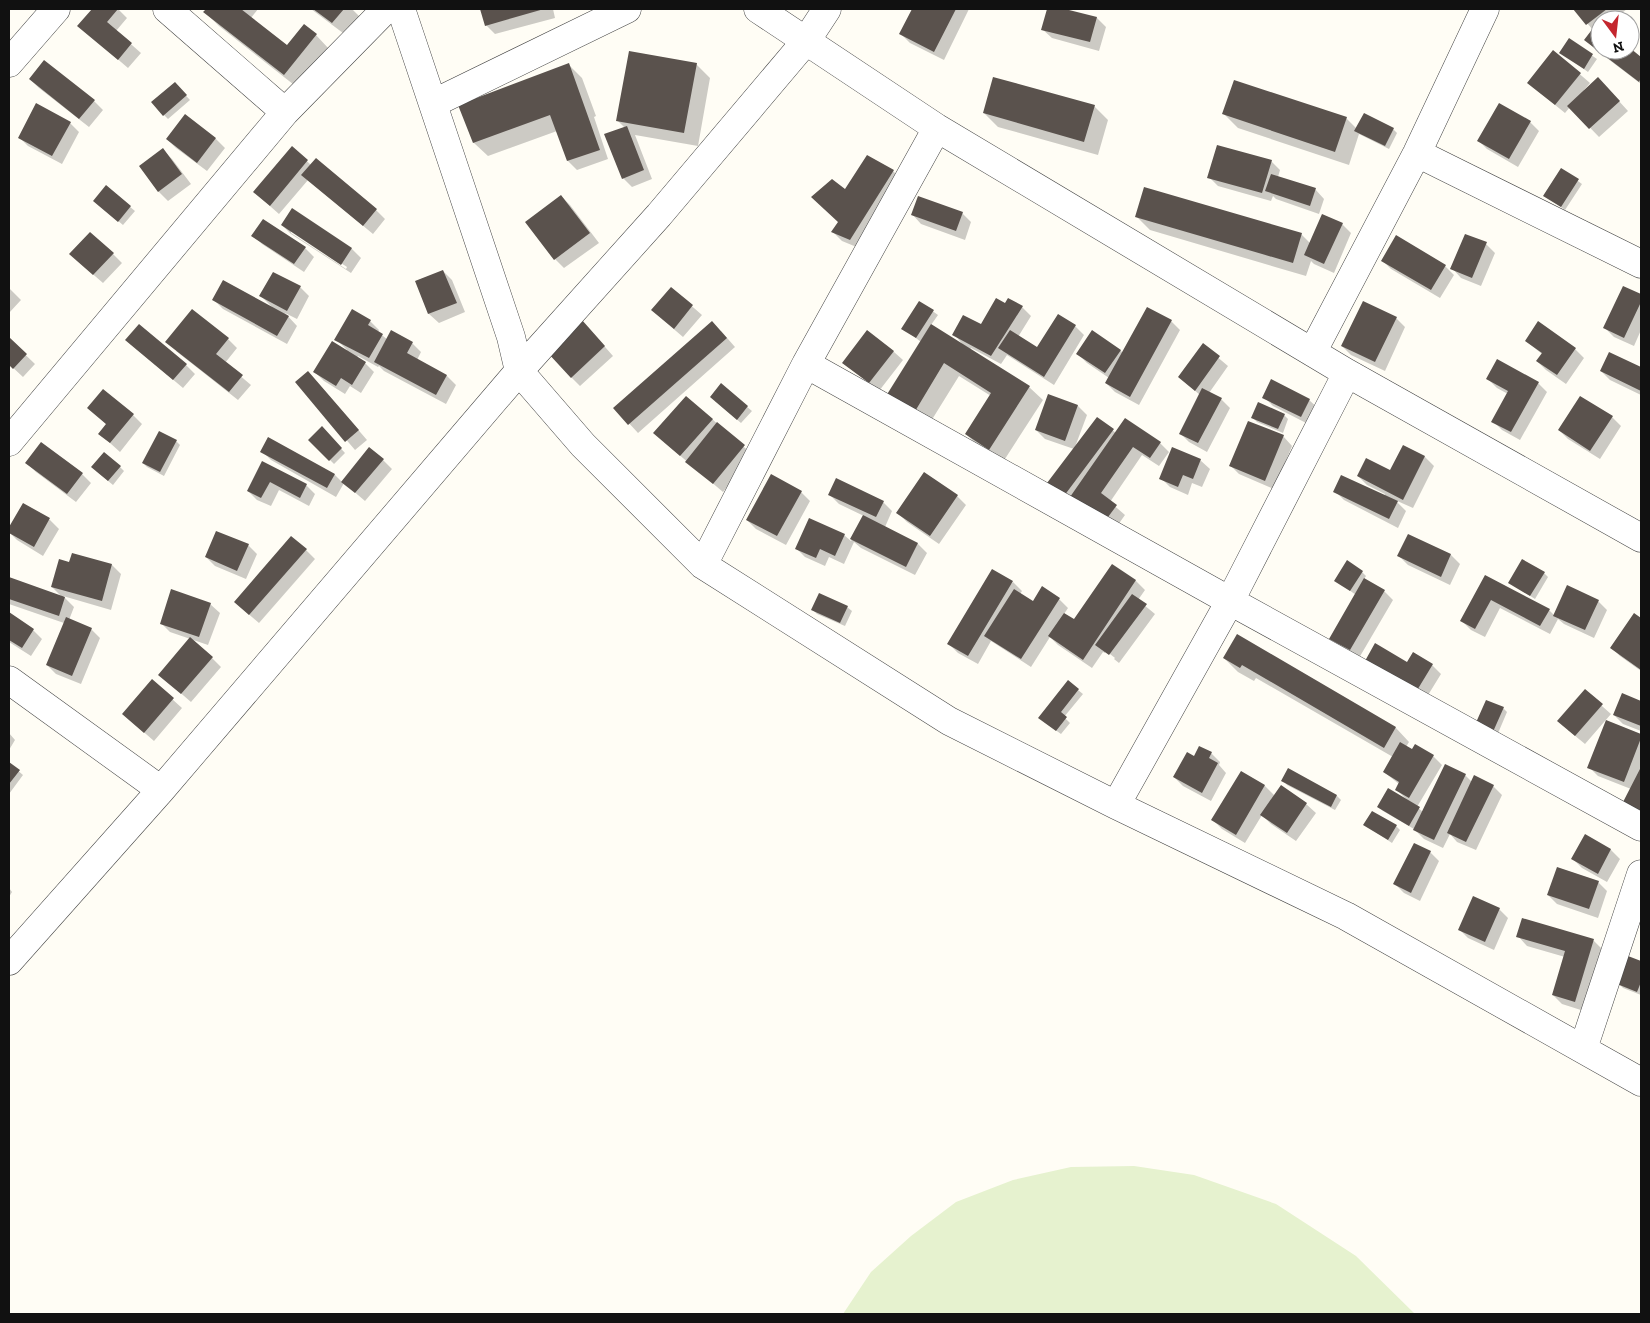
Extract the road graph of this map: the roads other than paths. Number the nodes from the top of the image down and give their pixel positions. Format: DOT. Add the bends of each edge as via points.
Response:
graph roads {
  1 [pos="56,9"];
  2 [pos="167,9"];
  3 [pos="386,9"];
  4 [pos="401,9"];
  5 [pos="627,9"];
  6 [pos="758,9"];
  7 [pos="827,9"];
  8 [pos="1485,9"];
  9 [pos="806,42"];
  10 [pos="9,63"];
  11 [pos="434,103"];
  12 [pos="285,112"];
  13 [pos="937,128"];
  14 [pos="1417,153"];
  15 [pos="1641,264"];
  16 [pos="1313,351"];
  17 [pos="806,364"];
  18 [pos="520,371"];
  19 [pos="1348,373"];
  20 [pos="9,442"];
  21 [pos="1641,538"];
  22 [pos="703,565"];
  23 [pos="1230,601"];
  24 [pos="9,680"];
  25 [pos="161,790"];
  26 [pos="1116,805"];
  27 [pos="1641,827"];
  28 [pos="1641,874"];
  29 [pos="9,961"];
  30 [pos="1583,1049"];
  31 [pos="1641,1082"];
  1 -- 10 [label="street"];
  2 -- 12 [label="street"];
  3 -- 12 [label="street"];
  4 -- 11 [label="street"];
  5 -- 11 [label="street"];
  6 -- 9 [label="street"];
  7 -- 9 [label="street"];
  8 -- 14 [label="street"];
  9 -- 13 [label="street"];
  9 -- 18 [label="street" via="659,215"];
  11 -- 18 [label="street"];
  12 -- 20 [label="street"];
  13 -- 16 [label="street"];
  13 -- 17 [label="street"];
  14 -- 15 [label="street"];
  14 -- 16 [label="street"];
  16 -- 19 [label="street"];
  17 -- 22 [label="street"];
  17 -- 23 [label="street"];
  18 -- 22 [label="street" via="583,445"];
  18 -- 25 [label="street"];
  19 -- 21 [label="street"];
  19 -- 23 [label="street"];
  22 -- 26 [label="street" via="949,721"];
  23 -- 26 [label="street"];
  23 -- 27 [label="street"];
  24 -- 25 [label="street"];
  25 -- 29 [label="street"];
  26 -- 30 [label="street" via="1346,916"];
  28 -- 30 [label="street"];
  30 -- 31 [label="street"];
}
